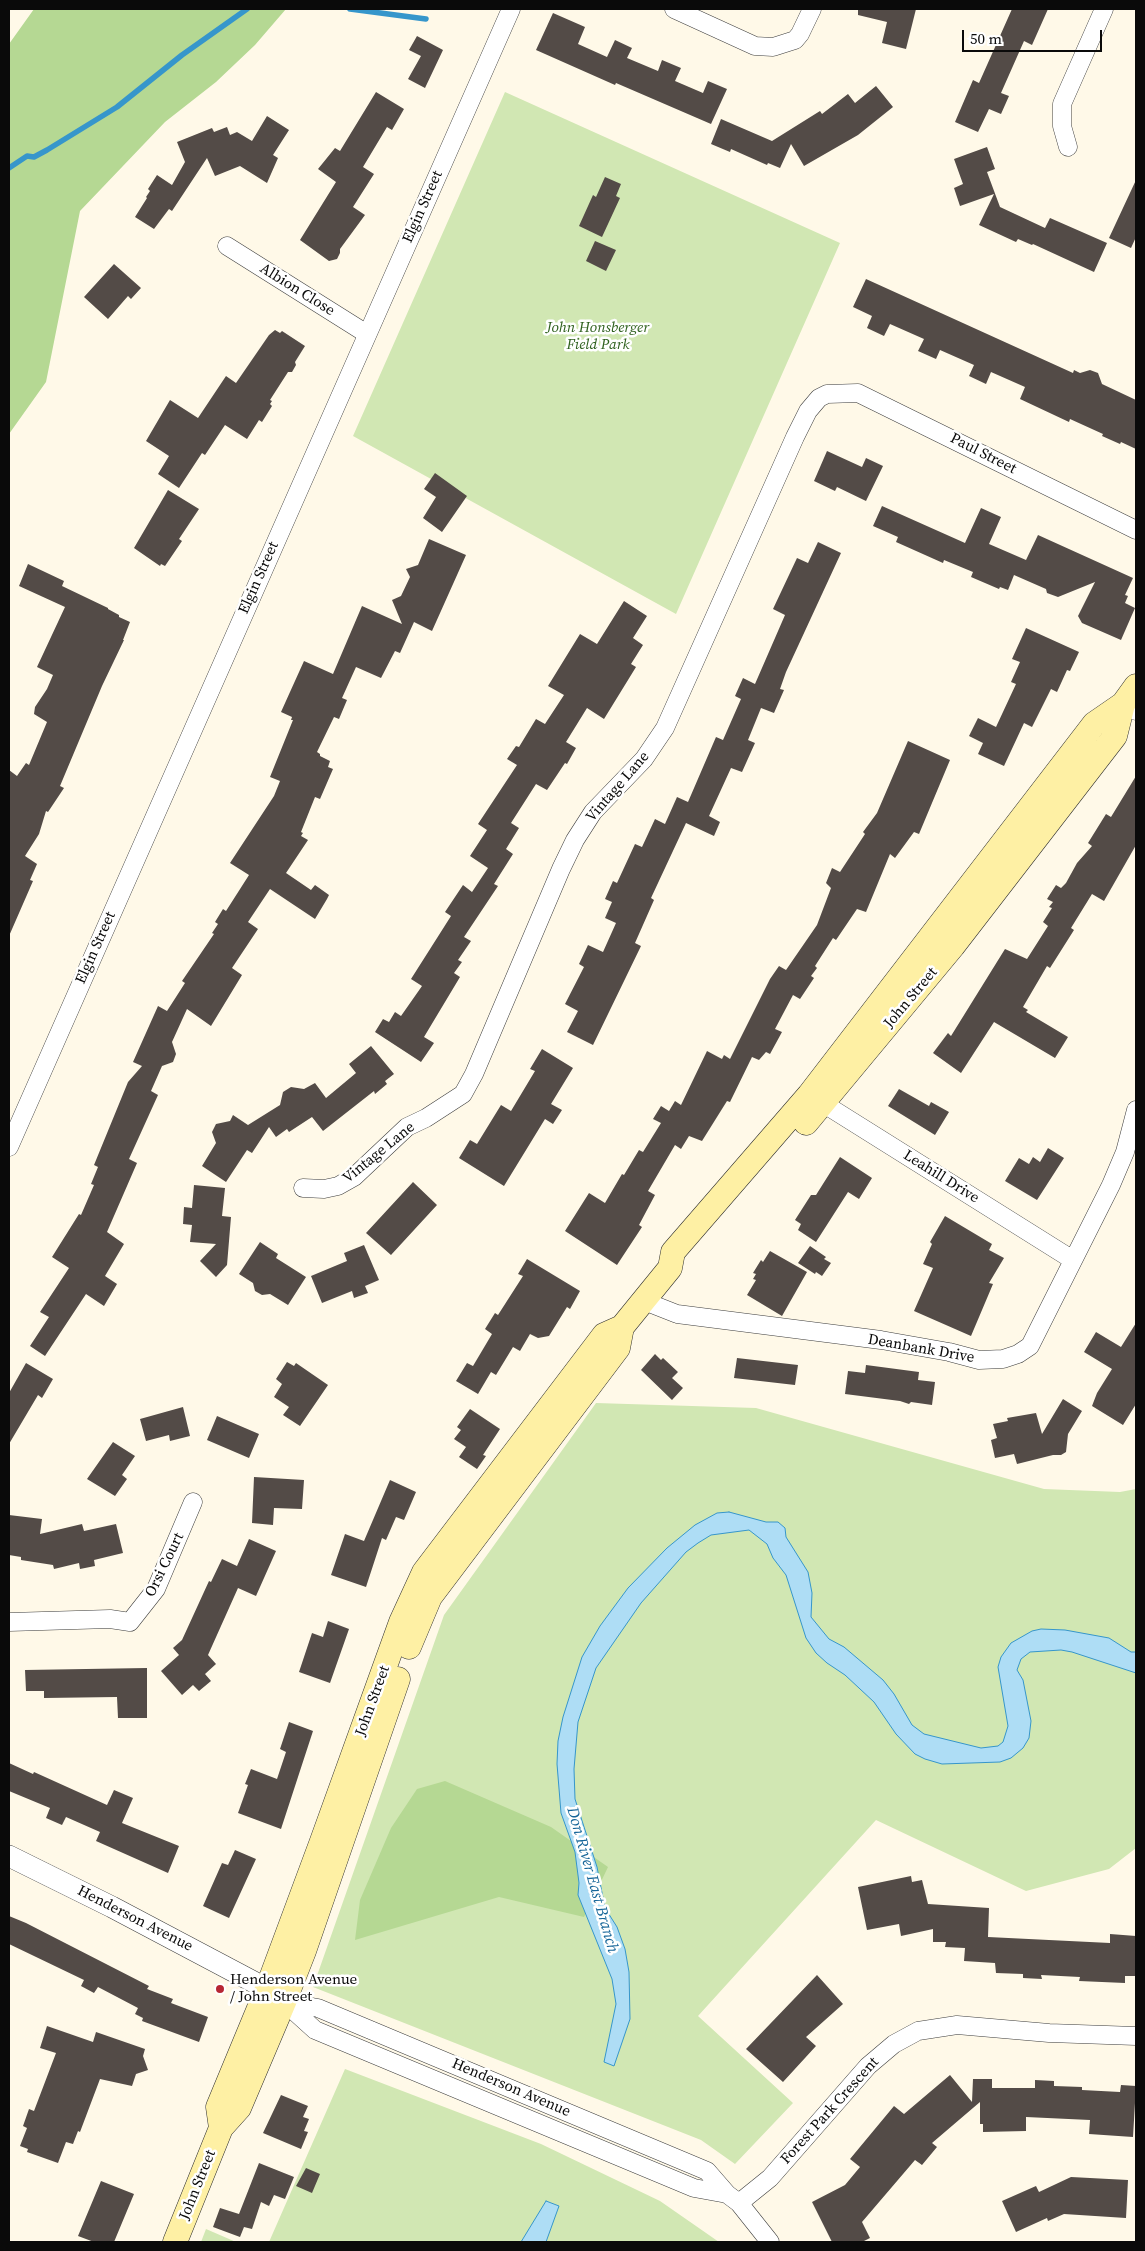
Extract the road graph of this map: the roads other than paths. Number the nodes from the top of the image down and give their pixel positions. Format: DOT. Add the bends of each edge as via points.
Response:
graph roads {
  1 [pos="512,9"];
  2 [pos="674,9"];
  3 [pos="812,9"];
  4 [pos="1104,9"];
  5 [pos="1068,147"];
  6 [pos="227,246"];
  7 [pos="366,334"];
  8 [pos="827,394"];
  9 [pos="1136,530"];
  10 [pos="1132,701"];
  11 [pos="816,1099"];
  12 [pos="1136,1110"];
  13 [pos="9,1147"];
  14 [pos="303,1188"];
  15 [pos="1073,1260"];
  16 [pos="644,1301"];
  17 [pos="193,1502"];
  18 [pos="9,1622"];
  19 [pos="9,1856"];
  20 [pos="275,1995"];
  21 [pos="1136,2036"];
  22 [pos="733,2199"];
  23 [pos="176,2242"];
  24 [pos="770,2242"];
  1 -- 7 [label="street, Elgin Street"];
  2 -- 3 [label="street" via="755,46 773,47 795,40"];
  4 -- 5 [label="street" via="1062,104 1062,126"];
  6 -- 7 [label="street, Albion Close"];
  7 -- 13 [label="street, Elgin Street"];
  8 -- 9 [label="street, Paul Street" via="858,393 875,400"];
  8 -- 14 [label="street, Vintage Lane" via="808,411 665,728 644,759 594,812 575,840 463,1094 407,1127 354,1177 338,1186"];
  10 -- 11 [label="main road, John Street" via="1094,724"];
  11 -- 15 [label="street, Leahill Drive"];
  11 -- 16 [label="main road, John Street" via="673,1252 670,1268"];
  12 -- 15 [label="street, Deanbank Drive" via="1125,1152"];
  15 -- 16 [label="street, Deanbank Drive" via="1030,1346 1003,1359 979,1360 881,1340 677,1314"];
  16 -- 20 [label="main road, John Street" via="622,1327 604,1335 430,1565 415,1590 400,1622 322,1841"];
  17 -- 18 [label="street, Orsi Court" via="156,1589 130,1622 110,1619"];
  19 -- 20 [label="street, Henderson Avenue" via="112,1907"];
  20 -- 22 [label="street, Henderson Avenue" via="318,2008 684,2159 708,2171"];
  20 -- 23 [label="main road, John Street" via="239,2108 221,2128"];
  21 -- 22 [label="street, Forest Park Crescent" via="957,2026 918,2032 894,2044 868,2066 770,2178"];
  22 -- 24 [label="street, Henderson Avenue"];
}
